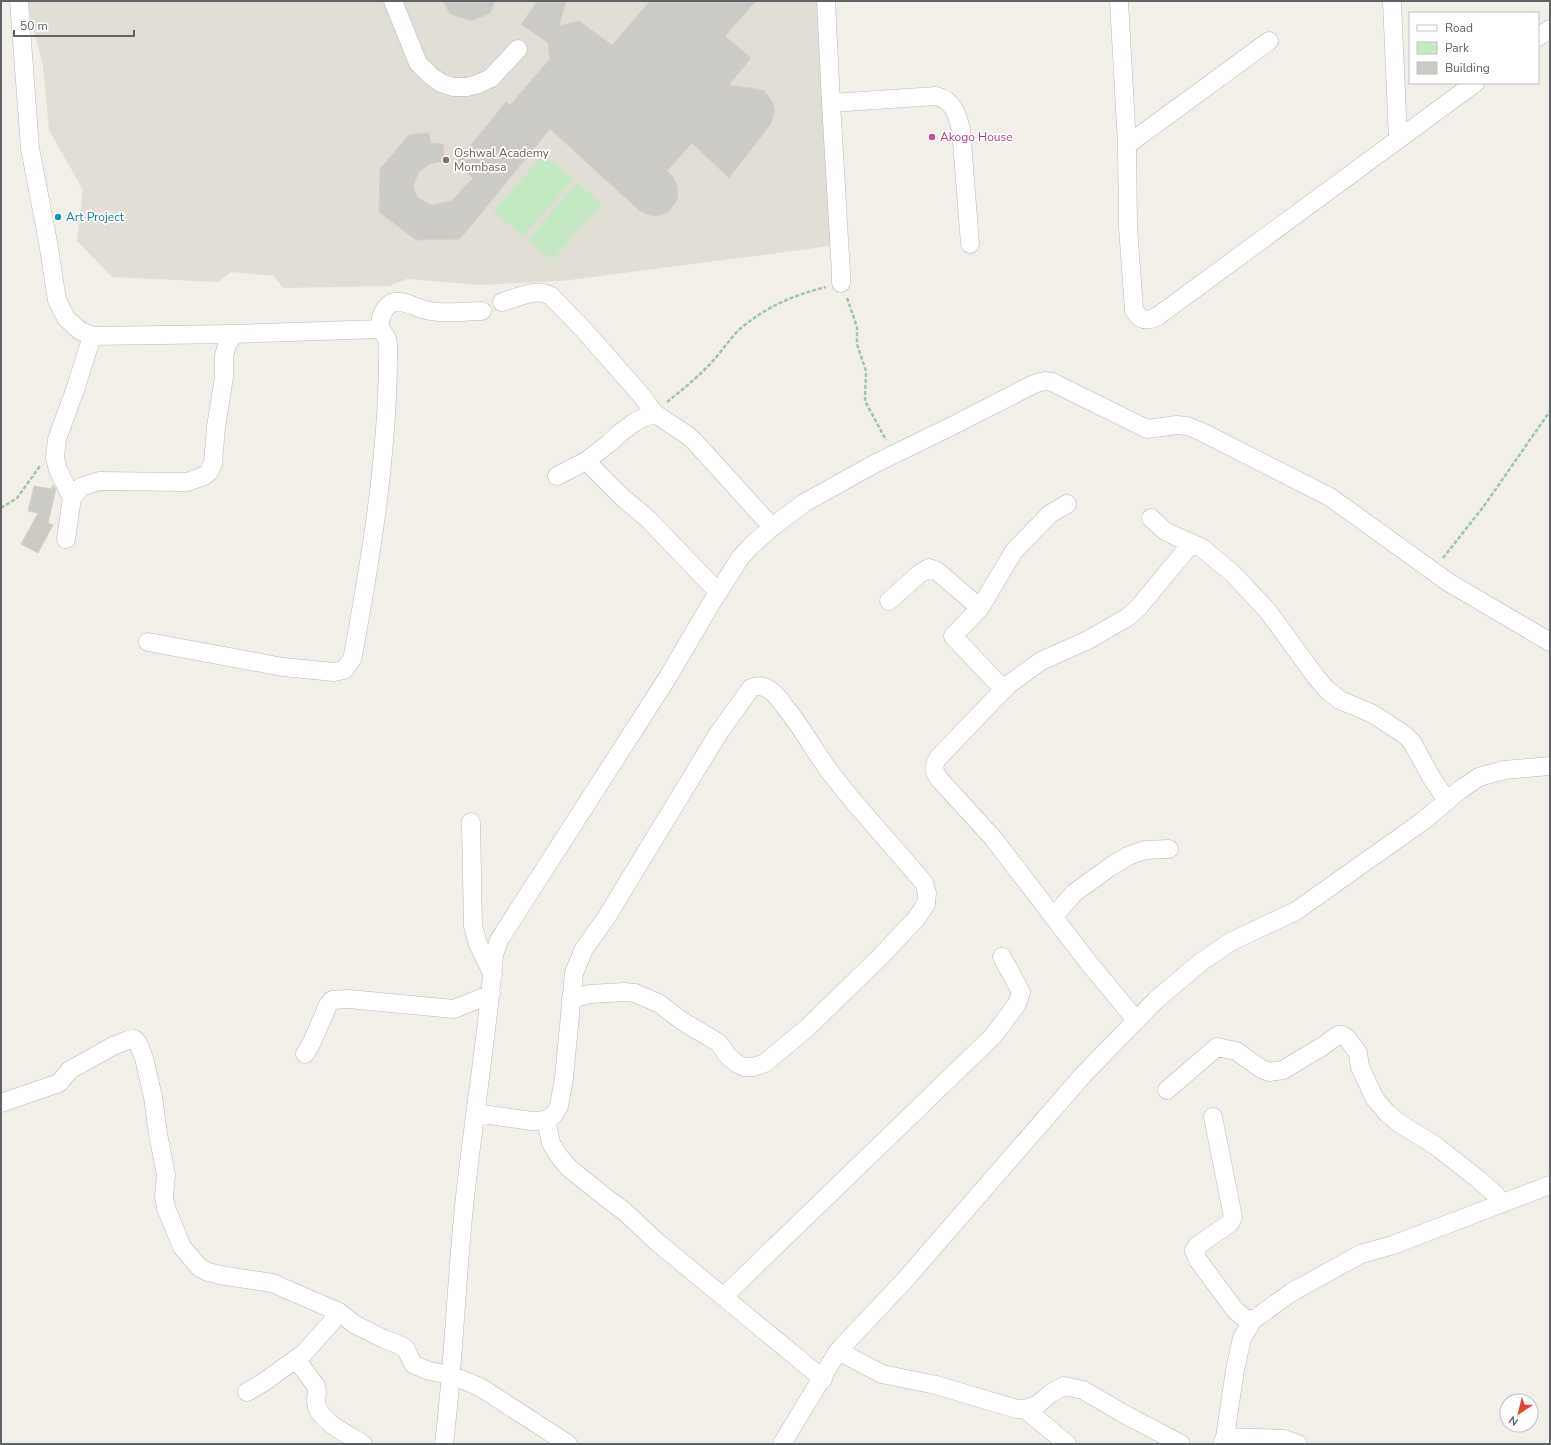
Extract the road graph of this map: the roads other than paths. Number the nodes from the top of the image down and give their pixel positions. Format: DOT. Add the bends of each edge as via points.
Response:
graph roads {
  1 [pos="18,1"];
  2 [pos="393,1"];
  3 [pos="826,1"];
  4 [pos="1119,1"];
  5 [pos="1392,1"];
  6 [pos="1550,29"];
  7 [pos="1539,36"];
  8 [pos="1269,42"];
  9 [pos="518,49"];
  10 [pos="1474,84"];
  11 [pos="831,103"];
  12 [pos="1398,139"];
  13 [pos="1127,145"];
  14 [pos="970,244"];
  15 [pos="841,283"];
  16 [pos="502,302"];
  17 [pos="482,310"];
  18 [pos="381,329"];
  19 [pos="234,334"];
  20 [pos="92,336"];
  21 [pos="654,413"];
  22 [pos="586,461"];
  23 [pos="558,476"];
  24 [pos="72,498"];
  25 [pos="1067,504"];
  26 [pos="1151,518"];
  27 [pos="772,527"];
  28 [pos="66,539"];
  29 [pos="1192,543"];
  30 [pos="718,592"];
  31 [pos="889,601"];
  32 [pos="980,608"];
  33 [pos="148,642"];
  34 [pos="1550,642"];
  35 [pos="1004,690"];
  36 [pos="1550,766"];
  37 [pos="1447,801"];
  38 [pos="471,822"];
  39 [pos="1169,849"];
  40 [pos="1054,916"];
  41 [pos="1002,957"];
  42 [pos="493,975"];
  43 [pos="491,994"];
  44 [pos="571,999"];
  45 [pos="1136,1020"];
  46 [pos="305,1054"];
  47 [pos="1167,1090"];
  48 [pos="1,1103"];
  49 [pos="476,1113"];
  50 [pos="1213,1117"];
  51 [pos="546,1120"];
  52 [pos="1550,1185"];
  53 [pos="1502,1203"];
  54 [pos="723,1297"];
  55 [pos="339,1312"];
  56 [pos="1253,1320"];
  57 [pos="838,1351"];
  58 [pos="296,1359"];
  59 [pos="451,1376"];
  60 [pos="823,1379"];
  61 [pos="247,1392"];
  62 [pos="1026,1409"];
  63 [pos="1223,1440"];
  64 [pos="363,1444"];
  65 [pos="444,1444"];
  66 [pos="568,1444"];
  67 [pos="782,1444"];
  68 [pos="1067,1444"];
  69 [pos="1181,1444"];
  70 [pos="1298,1444"];
  1 -- 20 [label="street" via="30,148 57,300 66,318 79,330"];
  2 -- 9 [label="street" via="418,62 441,83 453,87 467,87 491,78"];
  3 -- 11 [label="street"];
  4 -- 13 [label="street"];
  5 -- 12 [label="street"];
  6 -- 7 [label="street"];
  8 -- 13 [label="street"];
  10 -- 12 [label="street"];
  11 -- 14 [label="street" via="936,96 952,104 961,129"];
  11 -- 15 [label="street"];
  12 -- 13 [label="street" via="1158,316 1148,320 1143,319 1134,310 1128,227"];
  16 -- 21 [label="street" via="539,292 551,296 614,364"];
  17 -- 18 [label="street" via="431,312 404,303 390,303 381,316"];
  18 -- 19 [label="street"];
  18 -- 33 [label="street" via="387,339 388,356 380,476 370,563 354,655 347,667 340,672 283,667"];
  19 -- 20 [label="street"];
  19 -- 24 [label="street" via="224,356 224,377 213,463 209,472 187,482 99,481 81,487"];
  20 -- 24 [label="street" via="57,439 55,457 58,470"];
  21 -- 22 [label="street" via="620,432"];
  21 -- 27 [label="street" via="687,434"];
  22 -- 23 [label="street"];
  22 -- 30 [label="street" via="648,519"];
  24 -- 28 [label="street"];
  25 -- 32 [label="street" via="1050,514 1014,551"];
  26 -- 29 [label="street" via="1165,531"];
  27 -- 30 [label="street" via="740,558"];
  27 -- 34 [label="street" via="804,503 876,463 1034,384 1052,382 1147,428 1187,426 1330,497 1433,571 1495,611"];
  29 -- 35 [label="street" via="1128,617 1088,640 1041,661"];
  29 -- 37 [label="street" via="1217,559 1268,610 1327,690 1340,700 1373,714 1412,742"];
  30 -- 42 [label="street" via="664,684 499,940 494,955"];
  31 -- 32 [label="street" via="928,568 937,571"];
  32 -- 35 [label="street" via="953,636"];
  35 -- 40 [label="street" via="938,758 933,768 940,780 993,838"];
  36 -- 37 [label="street" via="1504,770 1479,777"];
  37 -- 45 [label="street" via="1423,821 1296,911 1232,941 1201,962"];
  38 -- 42 [label="street" via="473,926 478,944"];
  39 -- 40 [label="street" via="1145,850 1128,856 1074,893"];
  40 -- 45 [label="street"];
  41 -- 54 [label="street" via="1021,992 1017,1004 993,1036"];
  42 -- 43 [label="street"];
  43 -- 46 [label="street" via="454,1009 349,998 332,1000"];
  43 -- 49 [label="street"];
  44 -- 44 [label="street" via="574,973 584,949 614,905 718,734 751,688 757,686 764,687 779,698 799,723 830,771 924,883 927,893 926,904 916,919 807,1028 765,1063 753,1067 744,1067 736,1063 719,1043 682,1021 660,1004 641,995 624,992 590,994"];
  44 -- 51 [label="street" via="559,1106 554,1115"];
  45 -- 57 [label="street" via="1045,1117 904,1281"];
  47 -- 53 [label="street" via="1217,1047 1236,1050 1269,1072 1283,1070 1342,1035 1358,1053 1360,1067 1375,1099 1387,1113 1436,1146 1482,1182"];
  48 -- 55 [label="street" via="59,1083 70,1070 113,1046 134,1039 144,1058 153,1098 166,1175 166,1208 182,1247 200,1268 208,1272 272,1283"];
  49 -- 51 [label="street" via="532,1121"];
  49 -- 59 [label="street" via="457,1280"];
  50 -- 56 [label="street" via="1234,1217 1194,1251 1235,1310 1243,1317"];
  51 -- 54 [label="street" via="551,1143 569,1168 624,1211"];
  52 -- 53 [label="street"];
  53 -- 56 [label="street" via="1393,1245 1361,1254 1292,1292"];
  54 -- 60 [label="street"];
  55 -- 58 [label="street" via="318,1338"];
  55 -- 59 [label="street" via="354,1324 402,1346 417,1366"];
  56 -- 63 [label="street" via="1242,1338"];
  57 -- 60 [label="street"];
  57 -- 62 [label="street" via="882,1374 936,1385 1017,1409"];
  58 -- 61 [label="street"];
  58 -- 64 [label="street" via="318,1390 316,1403 322,1415"];
  59 -- 65 [label="street"];
  59 -- 66 [label="street" via="480,1387"];
  60 -- 67 [label="street"];
  62 -- 68 [label="street"];
  62 -- 69 [label="street" via="1038,1405 1051,1393 1064,1386 1083,1390"];
  63 -- 70 [label="street" via="1284,1439"];
}
